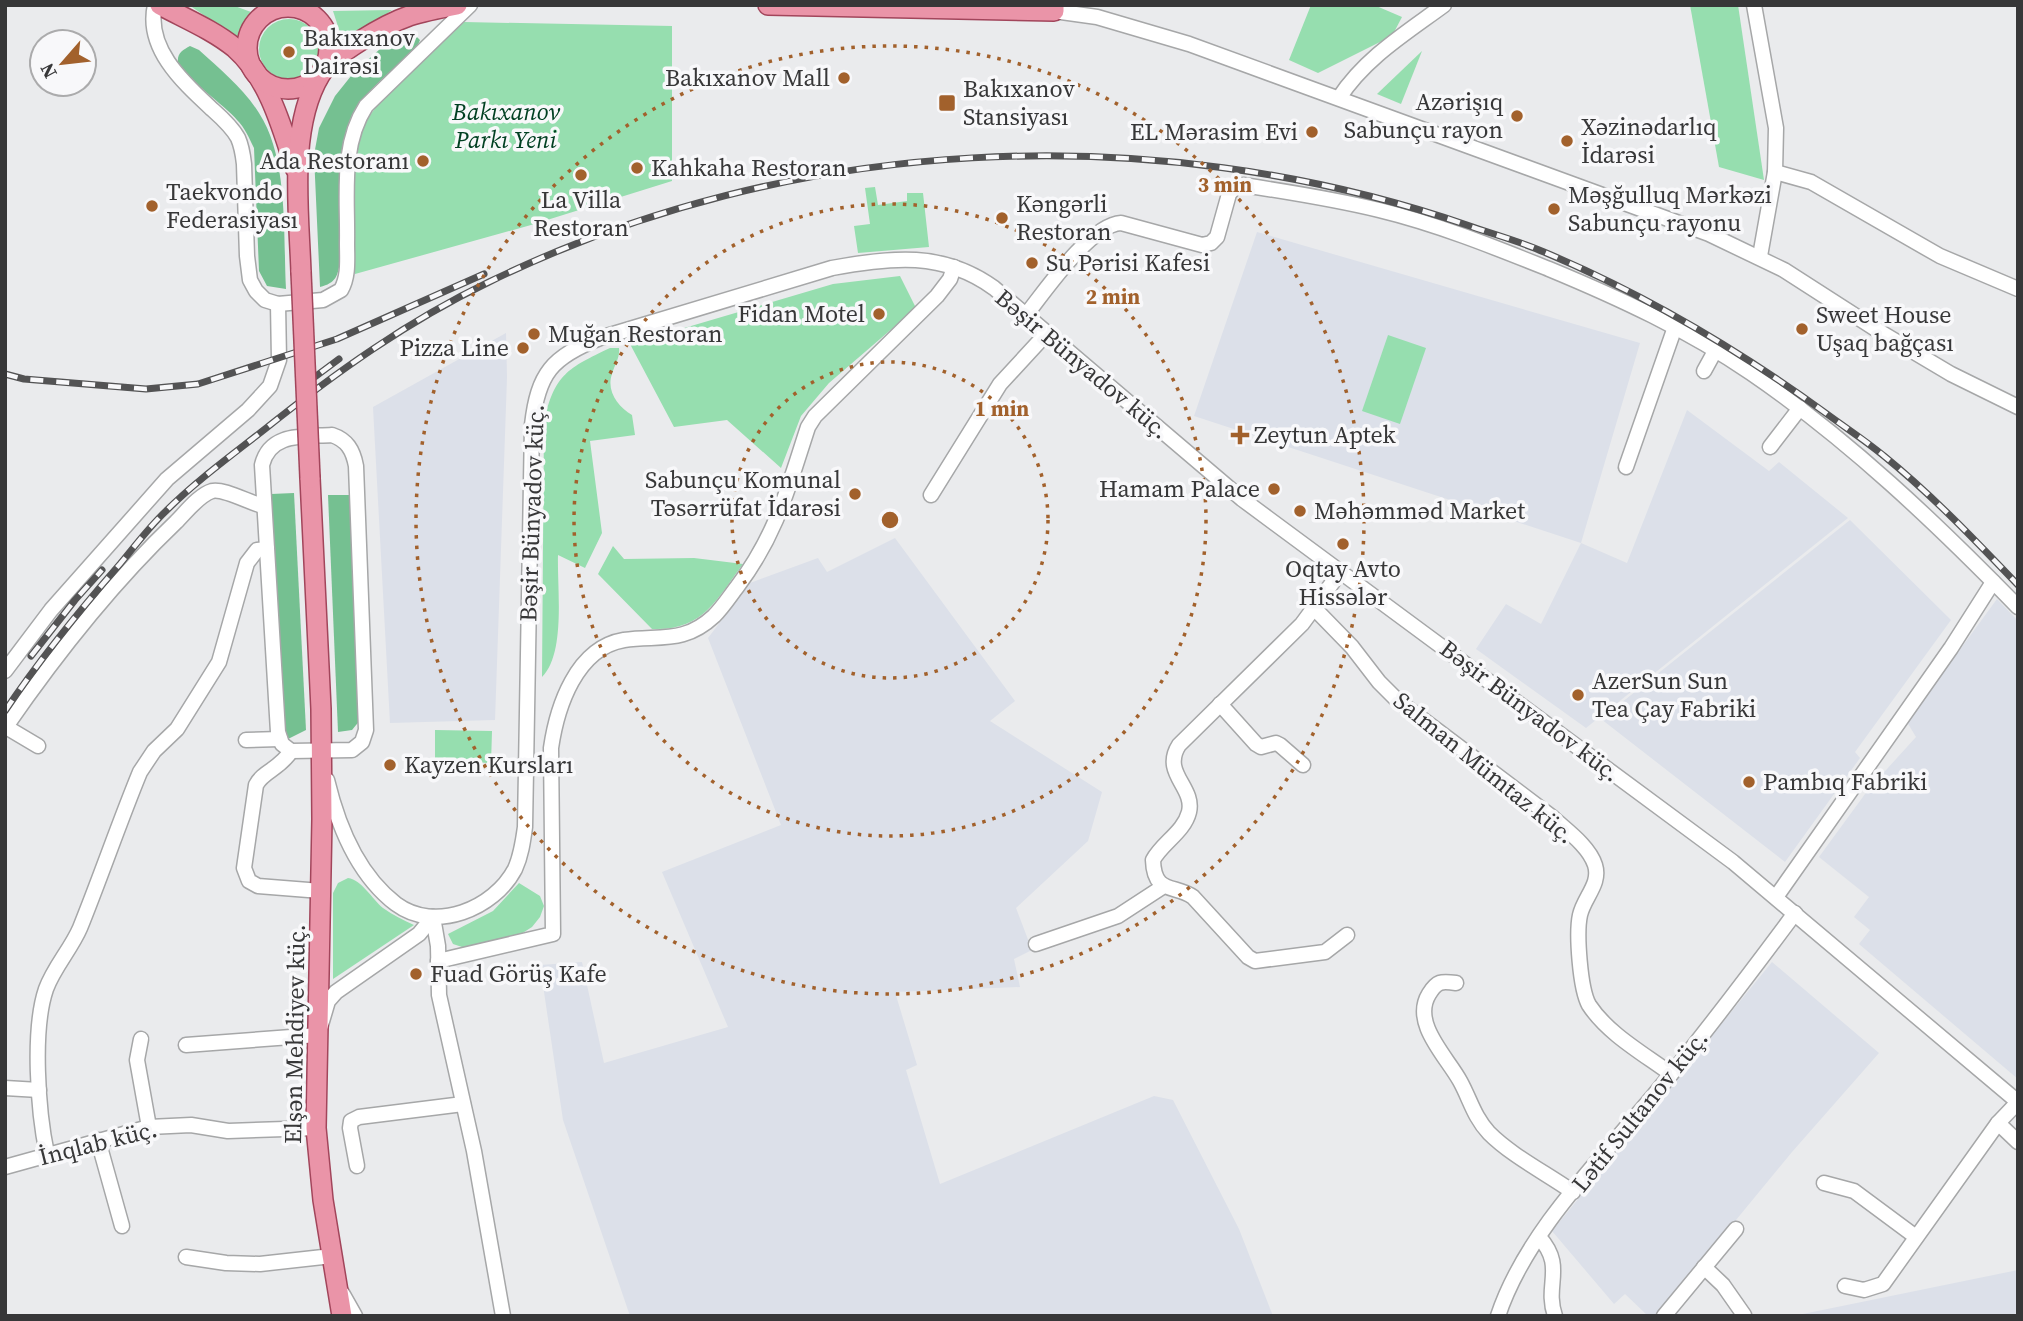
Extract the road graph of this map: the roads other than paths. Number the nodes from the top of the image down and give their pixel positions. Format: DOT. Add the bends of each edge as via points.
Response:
graph roads {
  1 [pos="158,5"];
  2 [pos="457,5"];
  3 [pos="470,5"];
  4 [pos="768,5"];
  5 [pos="1444,5"];
  6 [pos="1754,5"];
  7 [pos="284,6"];
  8 [pos="863,6"];
  9 [pos="1004,8"];
  10 [pos="1054,8"];
  11 [pos="253,69"];
  12 [pos="321,74"];
  13 [pos="1339,98"];
  14 [pos="297,172"];
  15 [pos="1775,172"];
  16 [pos="1760,256"];
  17 [pos="954,267"];
  18 [pos="2018,289"];
  19 [pos="278,304"];
  20 [pos="1026,315"];
  21 [pos="1675,327"];
  22 [pos="1047,333"];
  23 [pos="1715,351"];
  24 [pos="1704,371"];
  25 [pos="2018,407"];
  26 [pos="1800,408"];
  27 [pos="1770,447"];
  28 [pos="1626,467"];
  29 [pos="931,495"];
  30 [pos="263,506"];
  31 [pos="267,549"];
  32 [pos="1340,571"];
  33 [pos="1993,582"];
  34 [pos="2018,607"];
  35 [pos="1315,609"];
  36 [pos="5,671"];
  37 [pos="1220,704"];
  38 [pos="6,727"];
  39 [pos="280,738"];
  40 [pos="246,740"];
  41 [pos="37,746"];
  42 [pos="292,751"];
  43 [pos="321,752"];
  44 [pos="1303,765"];
  45 [pos="1164,886"];
  46 [pos="321,891"];
  47 [pos="1776,897"];
  48 [pos="1795,913"];
  49 [pos="433,917"];
  50 [pos="1347,935"];
  51 [pos="1036,944"];
  52 [pos="438,961"];
  53 [pos="1456,983"];
  54 [pos="318,1035"];
  55 [pos="141,1039"];
  56 [pos="186,1045"];
  57 [pos="1671,1074"];
  58 [pos="5,1088"];
  59 [pos="39,1090"];
  60 [pos="2018,1102"];
  61 [pos="463,1104"];
  62 [pos="1998,1123"];
  63 [pos="149,1127"];
  64 [pos="316,1128"];
  65 [pos="98,1140"];
  66 [pos="2018,1142"];
  67 [pos="47,1154"];
  68 [pos="357,1166"];
  69 [pos="5,1167"];
  70 [pos="1824,1183"];
  71 [pos="1573,1192"];
  72 [pos="122,1226"];
  73 [pos="1736,1229"];
  74 [pos="1538,1237"];
  75 [pos="1916,1237"];
  76 [pos="332,1256"];
  77 [pos="186,1257"];
  78 [pos="1704,1267"];
  79 [pos="336,1283"];
  80 [pos="1845,1286"];
  81 [pos="1744,1315"];
  82 [pos="341,1316"];
  83 [pos="355,1316"];
  84 [pos="503,1316"];
  85 [pos="1498,1316"];
  86 [pos="1555,1316"];
  87 [pos="1664,1316"];
  1 -- 11 [label="main road" via="232,46"];
  1 -- 19 [label="street" via="154,29 170,66 229,125 240,143 250,280 260,296"];
  2 -- 12 [label="main road" via="396,21 343,53"];
  3 -- 19 [label="street" via="358,119 348,157 347,270 341,290 323,300"];
  4 -- 8 [label="main road"];
  5 -- 13 [label="street" via="1369,62"];
  6 -- 15 [label="street" via="1776,128"];
  7 -- 11 [label="main road" via="265,15 252,30 248,50"];
  7 -- 12 [label="main road" via="307,12 324,28 329,51"];
  8 -- 9 [label="main road"];
  9 -- 10 [label="main road"];
  10 -- 13 [label="street" via="1156,34"];
  11 -- 12 [label="main road" via="273,86 286,89 299,88"];
  11 -- 14 [label="main road" via="278,117"];
  12 -- 14 [label="main road" via="306,113"];
  13 -- 16 [label="street"];
  14 -- 43 [label="main road, Elşən Mehdiyev küç., bridge"];
  15 -- 16 [label="street"];
  15 -- 18 [label="street" via="1811,183 1940,256"];
  16 -- 25 [label="street" via="1941,368"];
  17 -- 20 [label="street, Bəşir Bünyadov küç." via="984,282"];
  17 -- 49 [label="street, Bəşir Bünyadov küç." via="916,259 832,268 600,338 550,368 538,390 532,425 523,844 514,869 497,892 472,909"];
  17 -- 52 [label="street" via="937,296 815,416 772,532 713,616 670,639 621,640 607,646 581,668 564,694 551,748 553,934"];
  19 -- 36 [label="street" via="279,360 270,386 167,479 51,610"];
  20 -- 21 [label="street" via="1068,262 1110,226 1121,223 1202,245 1211,243 1217,237 1229,194 1243,185 1356,205 1438,228 1517,256"];
  20 -- 22 [label="street, Bəşir Bünyadov küç."];
  21 -- 23 [label="street"];
  21 -- 28 [label="street"];
  22 -- 29 [label="street" via="1000,384"];
  22 -- 32 [label="street, Bəşir Bünyadov küç." via="1242,499"];
  23 -- 24 [label="street"];
  23 -- 26 [label="street"];
  26 -- 27 [label="street"];
  26 -- 33 [label="street" via="1877,471"];
  30 -- 31 [label="street"];
  30 -- 38 [label="street" via="220,490 195,503 98,605"];
  30 -- 43 [label="street" via="262,465 276,442 332,435 351,449 356,466 366,730 362,742 352,750"];
  31 -- 39 [label="street"];
  31 -- 59 [label="street" via="257,550 247,563 224,649 210,679 172,736 140,772 80,927 46,989 40,1023"];
  32 -- 35 [label="street"];
  32 -- 47 [label="street, Bəşir Bünyadov küç."];
  33 -- 34 [label="street"];
  33 -- 47 [label="street"];
  35 -- 37 [label="street"];
  35 -- 57 [label="street, Salman Mümtaz küç." via="1397,700 1552,817 1593,860 1597,877 1579,917 1584,995 1606,1026"];
  37 -- 44 [label="street" via="1256,744 1276,743"];
  37 -- 45 [label="street" via="1172,758 1190,810 1184,824 1153,860"];
  38 -- 41 [label="street"];
  39 -- 40 [label="street"];
  39 -- 42 [label="street"];
  42 -- 43 [label="street"];
  42 -- 46 [label="street" via="256,785 244,868 258,886"];
  43 -- 46 [label="main road, Elşən Mehdiyev küç."];
  43 -- 49 [label="street" via="342,828 372,881 399,906"];
  45 -- 50 [label="street" via="1192,897 1255,961 1325,952"];
  45 -- 51 [label="street" via="1118,916"];
  46 -- 54 [label="main road, Elşən Mehdiyev küç."];
  47 -- 48 [label="street, Bəşir Bünyadov küç."];
  48 -- 57 [label="street, Lətif Sultanov küç."];
  48 -- 60 [label="street, Bəşir Bünyadov küç."];
  49 -- 52 [label="street"];
  49 -- 54 [label="street" via="419,933 336,992 328,1002"];
  52 -- 61 [label="street" via="442,1013"];
  53 -- 71 [label="street" via="1441,981 1426,999 1424,1008 1439,1052 1489,1132"];
  54 -- 56 [label="street"];
  54 -- 64 [label="main road, Elşən Mehdiyev küç."];
  55 -- 63 [label="street" via="137,1060"];
  57 -- 71 [label="street, Lətif Sultanov küç."];
  58 -- 59 [label="street"];
  59 -- 67 [label="street"];
  60 -- 62 [label="street"];
  61 -- 68 [label="street" via="351,1121"];
  61 -- 84 [label="street"];
  62 -- 66 [label="street"];
  62 -- 75 [label="street"];
  63 -- 64 [label="street, İnqlab küç." via="191,1125 228,1131"];
  63 -- 65 [label="street, İnqlab küç."];
  64 -- 76 [label="main road, Elşən Mehdiyev küç."];
  65 -- 67 [label="street, İnqlab küç."];
  65 -- 72 [label="street"];
  67 -- 69 [label="street, İnqlab küç."];
  70 -- 75 [label="street" via="1854,1191"];
  71 -- 74 [label="street, Lətif Sultanov küç."];
  73 -- 78 [label="street"];
  74 -- 85 [label="street, Lətif Sultanov küç." via="1513,1276"];
  74 -- 86 [label="street" via="1553,1256"];
  75 -- 80 [label="street" via="1883,1284 1864,1290"];
  76 -- 77 [label="street" via="260,1264"];
  76 -- 79 [label="main road, Elşən Mehdiyev küç."];
  78 -- 81 [label="street"];
  78 -- 87 [label="street"];
  79 -- 82 [label="main road, Elşən Mehdiyev küç."];
  79 -- 83 [label="street"];
}
